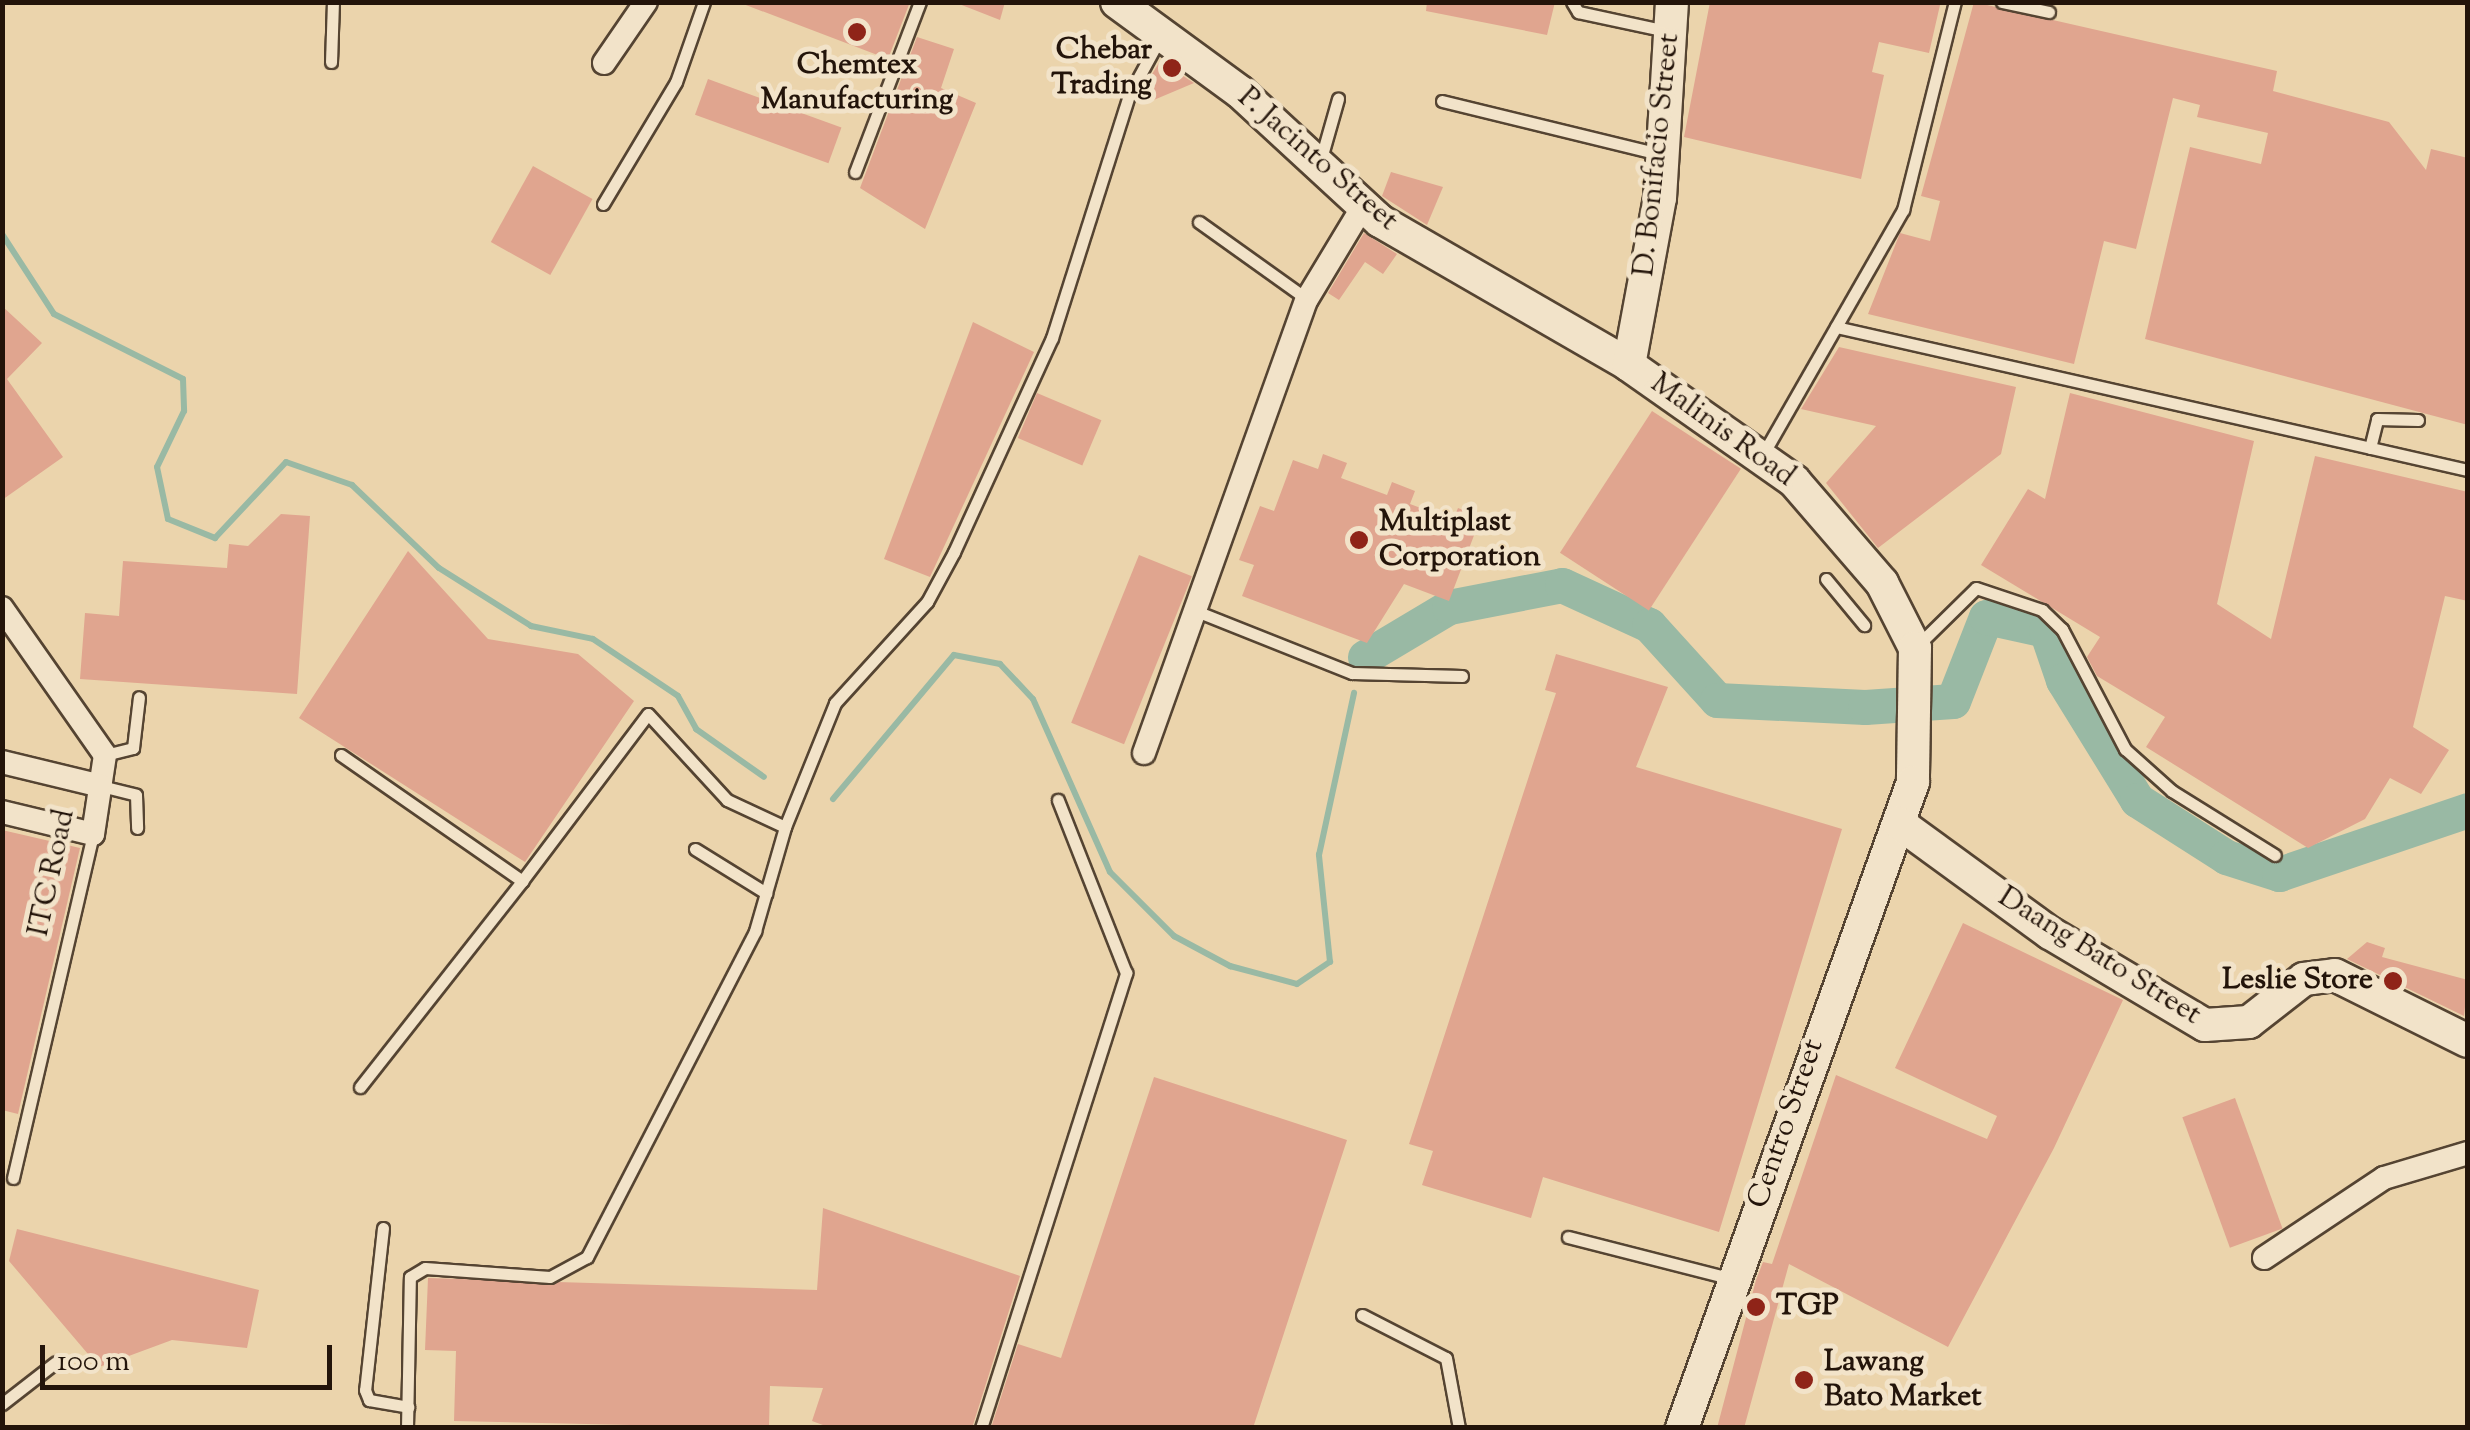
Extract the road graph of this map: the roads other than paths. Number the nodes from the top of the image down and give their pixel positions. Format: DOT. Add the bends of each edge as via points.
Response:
graph roads {
  1 [pos="333,2"];
  2 [pos="646,2"];
  3 [pos="704,2"];
  4 [pos="920,2"];
  5 [pos="1117,2"];
  6 [pos="1572,2"];
  7 [pos="1955,2"];
  8 [pos="2002,2"];
  9 [pos="2049,12"];
  10 [pos="1671,17"];
  11 [pos="1163,33"];
  12 [pos="331,62"];
  13 [pos="604,63"];
  14 [pos="1338,99"];
  15 [pos="1442,102"];
  16 [pos="1663,156"];
  17 [pos="1319,166"];
  18 [pos="855,172"];
  19 [pos="603,204"];
  20 [pos="1363,206"];
  21 [pos="1199,222"];
  22 [pos="1307,299"];
  23 [pos="1836,327"];
  24 [pos="1630,365"];
  25 [pos="2418,420"];
  26 [pos="2370,448"];
  27 [pos="1762,456"];
  28 [pos="2468,470"];
  29 [pos="1826,579"];
  30 [pos="1196,611"];
  31 [pos="6,622"];
  32 [pos="1864,625"];
  33 [pos="1914,648"];
  34 [pos="1462,676"];
  35 [pos="139,697"];
  36 [pos="1144,753"];
  37 [pos="105,754"];
  38 [pos="341,755"];
  39 [pos="2,762"];
  40 [pos="102,786"];
  41 [pos="1058,800"];
  42 [pos="2,812"];
  43 [pos="1899,823"];
  44 [pos="784,827"];
  45 [pos="136,828"];
  46 [pos="93,834"];
  47 [pos="696,849"];
  48 [pos="2275,855"];
  49 [pos="522,881"];
  50 [pos="766,893"];
  51 [pos="2468,1041"];
  52 [pos="360,1087"];
  53 [pos="2468,1153"];
  54 [pos="12,1178"];
  55 [pos="384,1228"];
  56 [pos="1568,1238"];
  57 [pos="2264,1258"];
  58 [pos="1733,1279"];
  59 [pos="1362,1315"];
  60 [pos="56,1362"];
  61 [pos="2,1404"];
  62 [pos="408,1407"];
  63 [pos="407,1428"];
  64 [pos="981,1428"];
  65 [pos="1459,1428"];
  66 [pos="1682,1428"];
  1 -- 12 [label="lane"];
  2 -- 13 [label="street"];
  3 -- 19 [label="lane" via="676,82"];
  4 -- 18 [label="lane"];
  5 -- 11 [label="main road, P. Jacinto Street"];
  6 -- 10 [label="lane" via="1578,12"];
  7 -- 23 [label="lane" via="1903,210"];
  8 -- 9 [label="lane"];
  10 -- 16 [label="main road, D. Bonifacio Street"];
  11 -- 17 [label="main road, P. Jacinto Street"];
  11 -- 44 [label="lane" via="1129,95 1052,338 954,552 926,602 835,703"];
  14 -- 17 [label="lane"];
  15 -- 16 [label="lane"];
  16 -- 24 [label="main road, D. Bonifacio Street"];
  17 -- 20 [label="main road, P. Jacinto Street"];
  20 -- 22 [label="street"];
  20 -- 24 [label="main road, P. Jacinto Street"];
  21 -- 22 [label="lane"];
  22 -- 30 [label="street"];
  23 -- 26 [label="lane"];
  23 -- 27 [label="lane"];
  24 -- 27 [label="main road, Malinis Road"];
  25 -- 26 [label="lane" via="2377,419"];
  26 -- 28 [label="lane"];
  27 -- 33 [label="main road, Malinis Road" via="1858,551"];
  29 -- 32 [label="lane"];
  30 -- 34 [label="lane" via="1352,673"];
  30 -- 36 [label="street"];
  31 -- 37 [label="street"];
  33 -- 43 [label="main road, Malinis Road" via="1918,710"];
  33 -- 48 [label="lane" via="1976,588 2042,610 2062,629 2125,749 2172,791"];
  35 -- 37 [label="lane" via="134,748"];
  37 -- 40 [label="street, ITC Road"];
  38 -- 49 [label="lane"];
  39 -- 40 [label="street"];
  40 -- 45 [label="lane" via="136,795"];
  40 -- 46 [label="street, ITC Road"];
  41 -- 64 [label="lane" via="1126,972"];
  42 -- 46 [label="street"];
  43 -- 51 [label="main road, Daang Bato Street" via="2050,933 2205,1025 2249,1022 2304,979 2335,975"];
  43 -- 58 [label="main road, Centro Street"];
  44 -- 49 [label="lane" via="727,800 650,714"];
  44 -- 50 [label="lane"];
  46 -- 54 [label="lane, ITC Road"];
  47 -- 50 [label="lane"];
  49 -- 52 [label="lane"];
  50 -- 62 [label="lane" via="588,1258 550,1277 425,1268 410,1277"];
  53 -- 57 [label="street" via="2384,1178"];
  55 -- 62 [label="lane" via="365,1390 369,1400"];
  56 -- 58 [label="lane"];
  58 -- 66 [label="main road, Centro Street"];
  59 -- 65 [label="lane" via="1446,1358"];
  60 -- 61 [label="lane"];
  62 -- 63 [label="lane"];
}
